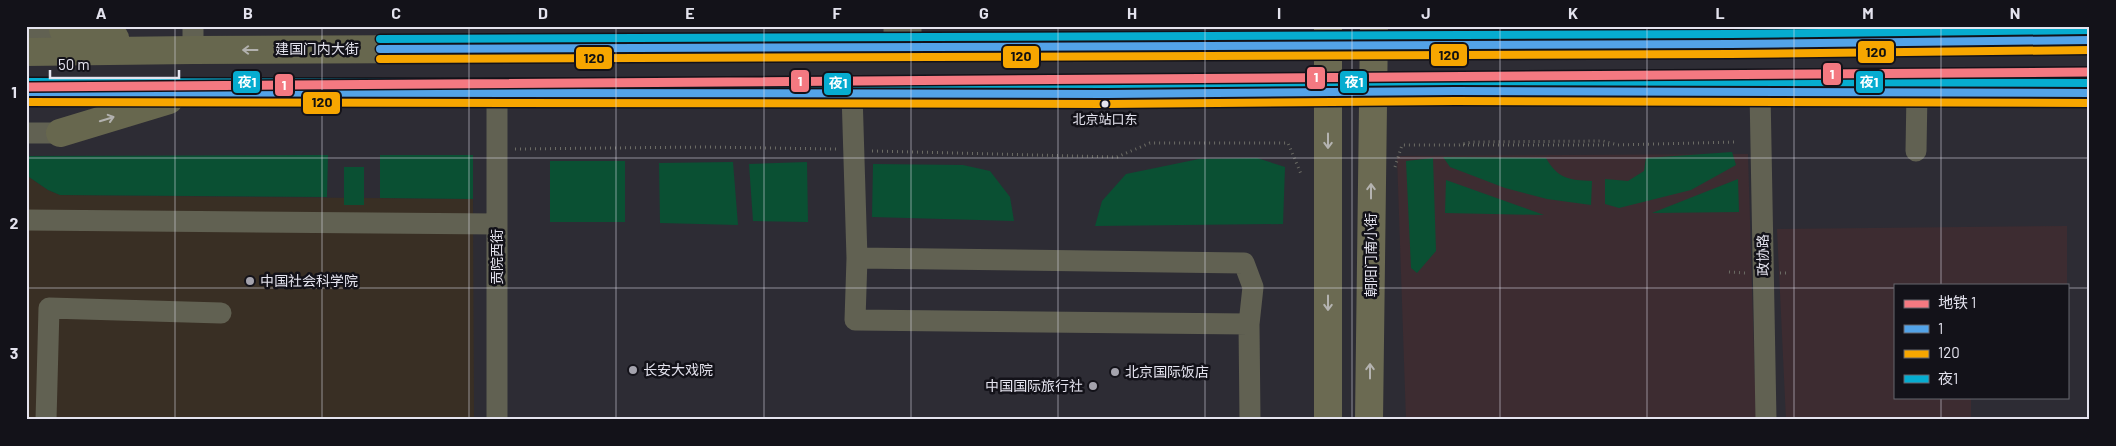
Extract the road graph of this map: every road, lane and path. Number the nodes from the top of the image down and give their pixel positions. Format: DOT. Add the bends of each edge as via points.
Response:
graph roads {
  1 [pos="26,30"];
  2 [pos="64,30"];
  3 [pos="1909,34"];
  4 [pos="1328,36"];
  5 [pos="1374,36"];
  6 [pos="903,37"];
  7 [pos="193,38"];
  8 [pos="2090,40"];
  9 [pos="26,52"];
  10 [pos="1372,91"];
  11 [pos="1760,91"];
  12 [pos="26,92"];
  13 [pos="198,92"];
  14 [pos="1329,92"];
  15 [pos="1917,92"];
  16 [pos="852,93"];
  17 [pos="2090,93"];
  18 [pos="497,94"];
  19 [pos="26,133"];
  20 [pos="60,133"];
  21 [pos="1734,142"];
  22 [pos="514,149"];
  23 [pos="853,150"];
  24 [pos="1916,151"];
  25 [pos="1394,170"];
  26 [pos="1301,174"];
  27 [pos="26,220"];
  28 [pos="497,224"];
  29 [pos="857,258"];
  30 [pos="221,313"];
  31 [pos="1250,324"];
  32 [pos="46,420"];
  33 [pos="497,420"];
  34 [pos="1250,420"];
  35 [pos="1328,420"];
  36 [pos="1369,420"];
  37 [pos="1766,420"];
  1 -- 2 [label="street"];
  2 -- 7 [label="highway"];
  3 -- 5 [label="highway"];
  3 -- 8 [label="highway"];
  4 -- 5 [label="highway, 建国门内大街"];
  4 -- 6 [label="highway, 建国门内大街"];
  4 -- 14 [label="main road"];
  5 -- 10 [label="main road, 朝阳门南小街"];
  6 -- 7 [label="highway, 建国门内大街, one-way"];
  7 -- 9 [label="highway, 建国门内大街"];
  10 -- 11 [label="highway"];
  10 -- 14 [label="highway"];
  36 -- 10 [label="main road, 朝阳门南小街, one-way"];
  11 -- 15 [label="highway"];
  11 -- 37 [label="street, 政协路"];
  12 -- 13 [label="highway"];
  13 -- 18 [label="highway"];
  20 -- 13 [label="highway, one-way"];
  14 -- 16 [label="highway"];
  14 -- 35 [label="main road, one-way"];
  15 -- 17 [label="highway"];
  15 -- 24 [label="street"];
  16 -- 18 [label="highway"];
  16 -- 23 [label="street"];
  18 -- 28 [label="street, 贡院西街"];
  19 -- 20 [label="street"];
  21 -- 25 [label="path" via="1402,145"];
  22 -- 23 [label="path" via="704,147"];
  23 -- 26 [label="path" via="1117,157 1150,143 1288,143"];
  23 -- 29 [label="street"];
  27 -- 28 [label="street"];
  28 -- 33 [label="street, 贡院西街"];
  29 -- 31 [label="street" via="1244,263 1253,287"];
  29 -- 31 [label="street" via="856,320"];
  30 -- 32 [label="street" via="49,308"];
  31 -- 34 [label="street"];
}
